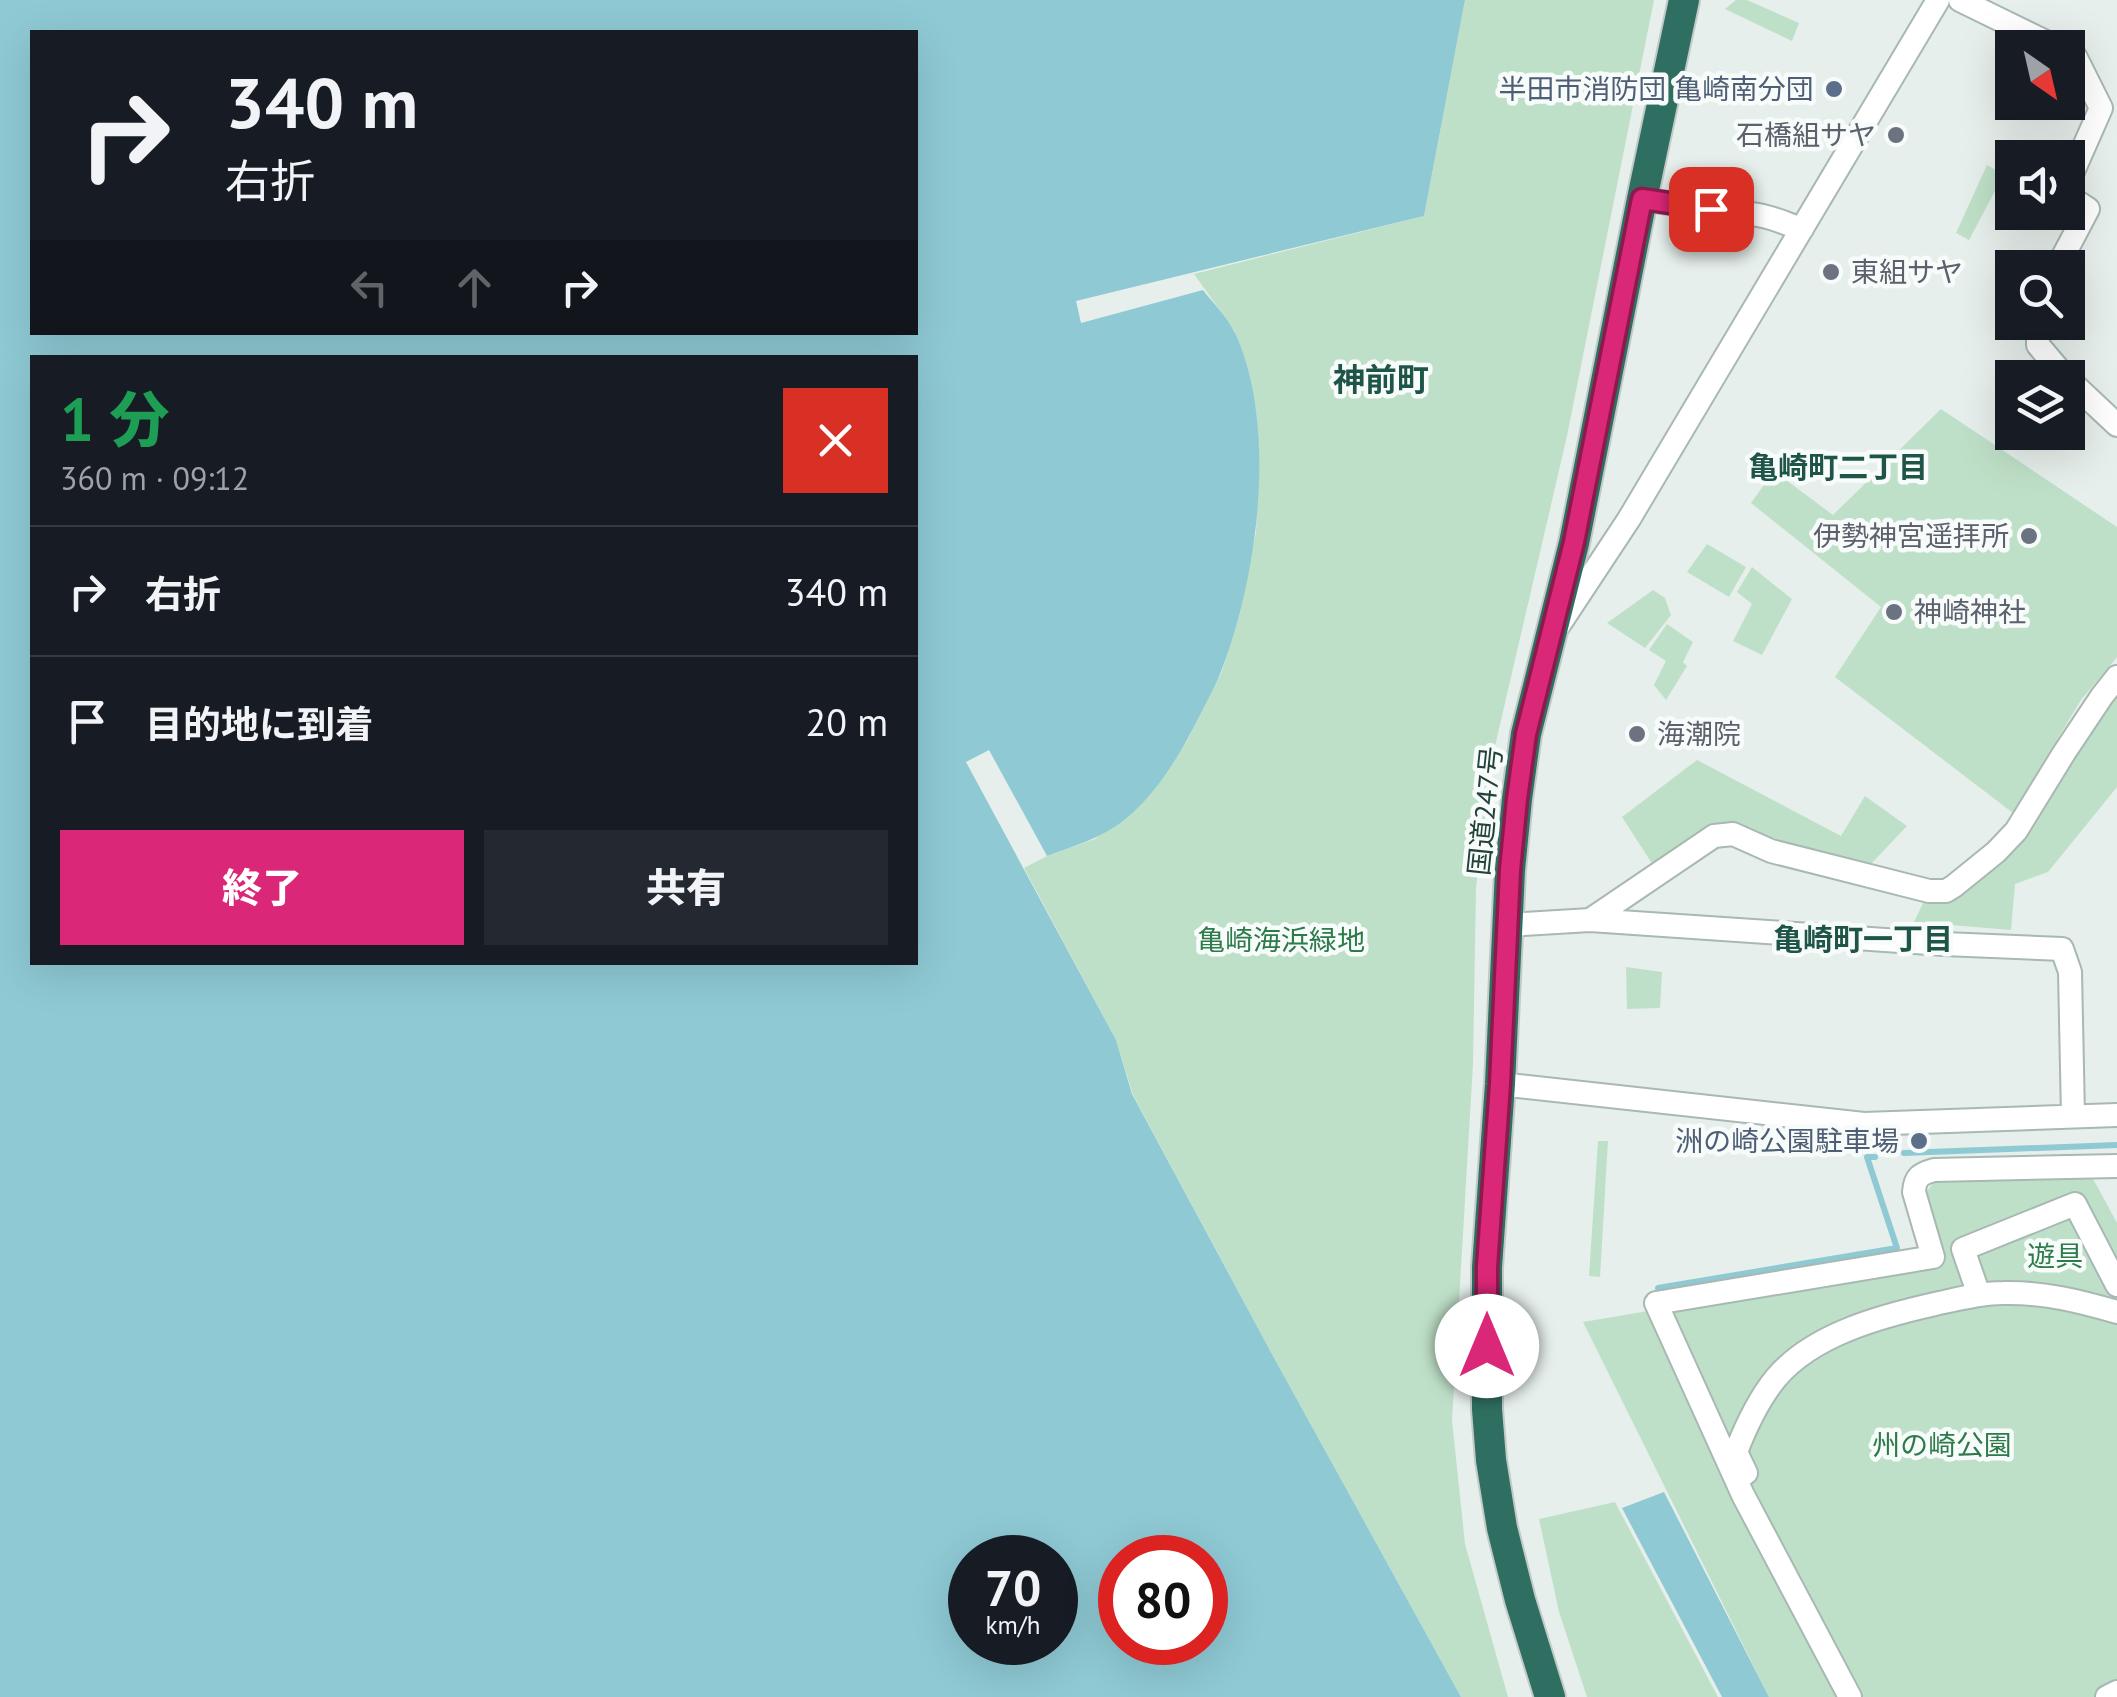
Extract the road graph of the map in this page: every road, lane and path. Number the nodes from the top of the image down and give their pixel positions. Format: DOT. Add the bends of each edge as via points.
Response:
graph roads {
  1 [pos="1684,0"];
  2 [pos="1938,0"];
  3 [pos="1960,0"];
  4 [pos="2021,30"];
  5 [pos="2085,76"];
  6 [pos="2085,144"];
  7 [pos="1642,199"];
  8 [pos="1802,229"];
  9 [pos="2085,395"];
  10 [pos="2117,425"];
  11 [pos="1551,636"];
  12 [pos="2117,677"];
  13 [pos="1590,920"];
  14 [pos="1509,925"];
  15 [pos="1500,1084"];
  16 [pos="2117,1114"];
  17 [pos="2073,1116"];
  18 [pos="2117,1166"];
  19 [pos="2117,1285"];
  20 [pos="1979,1295"];
  21 [pos="2117,1312"];
  22 [pos="2117,1692"];
  23 [pos="1550,1697"];
  24 [pos="1850,1697"];
  25 [pos="1862,1697"];
  26 [pos="2107,1697"];
  1 -- 7 [label="highway, 国道247号"];
  2 -- 8 [label="street"];
  3 -- 4 [label="street"];
  5 -- 6 [label="street" via="2101,108"];
  7 -- 8 [label="street" via="1735,211"];
  7 -- 11 [label="highway, 国道247号"];
  8 -- 11 [label="street"];
  9 -- 10 [label="street"];
  11 -- 14 [label="highway, 国道247号" via="1524,750"];
  12 -- 13 [label="street" via="2016,832 1946,891 1772,852 1724,833"];
  13 -- 14 [label="street"];
  13 -- 17 [label="street" via="2062,949 2070,972"];
  14 -- 15 [label="highway, 国道247号"];
  15 -- 17 [label="street" via="1864,1124"];
  15 -- 23 [label="highway, 国道247号" via="1487,1267 1490,1460 1506,1546"];
  16 -- 17 [label="street"];
  18 -- 24 [label="street" via="1925,1172 1914,1192 1934,1257 1656,1303 1743,1494"];
  19 -- 20 [label="street" via="2074,1204 1963,1249"];
  20 -- 21 [label="street" via="2070,1298"];
  20 -- 25 [label="street" via="1944,1296 1844,1330 1790,1364 1758,1404 1736,1452"];
  22 -- 26 [label="street"];
}
